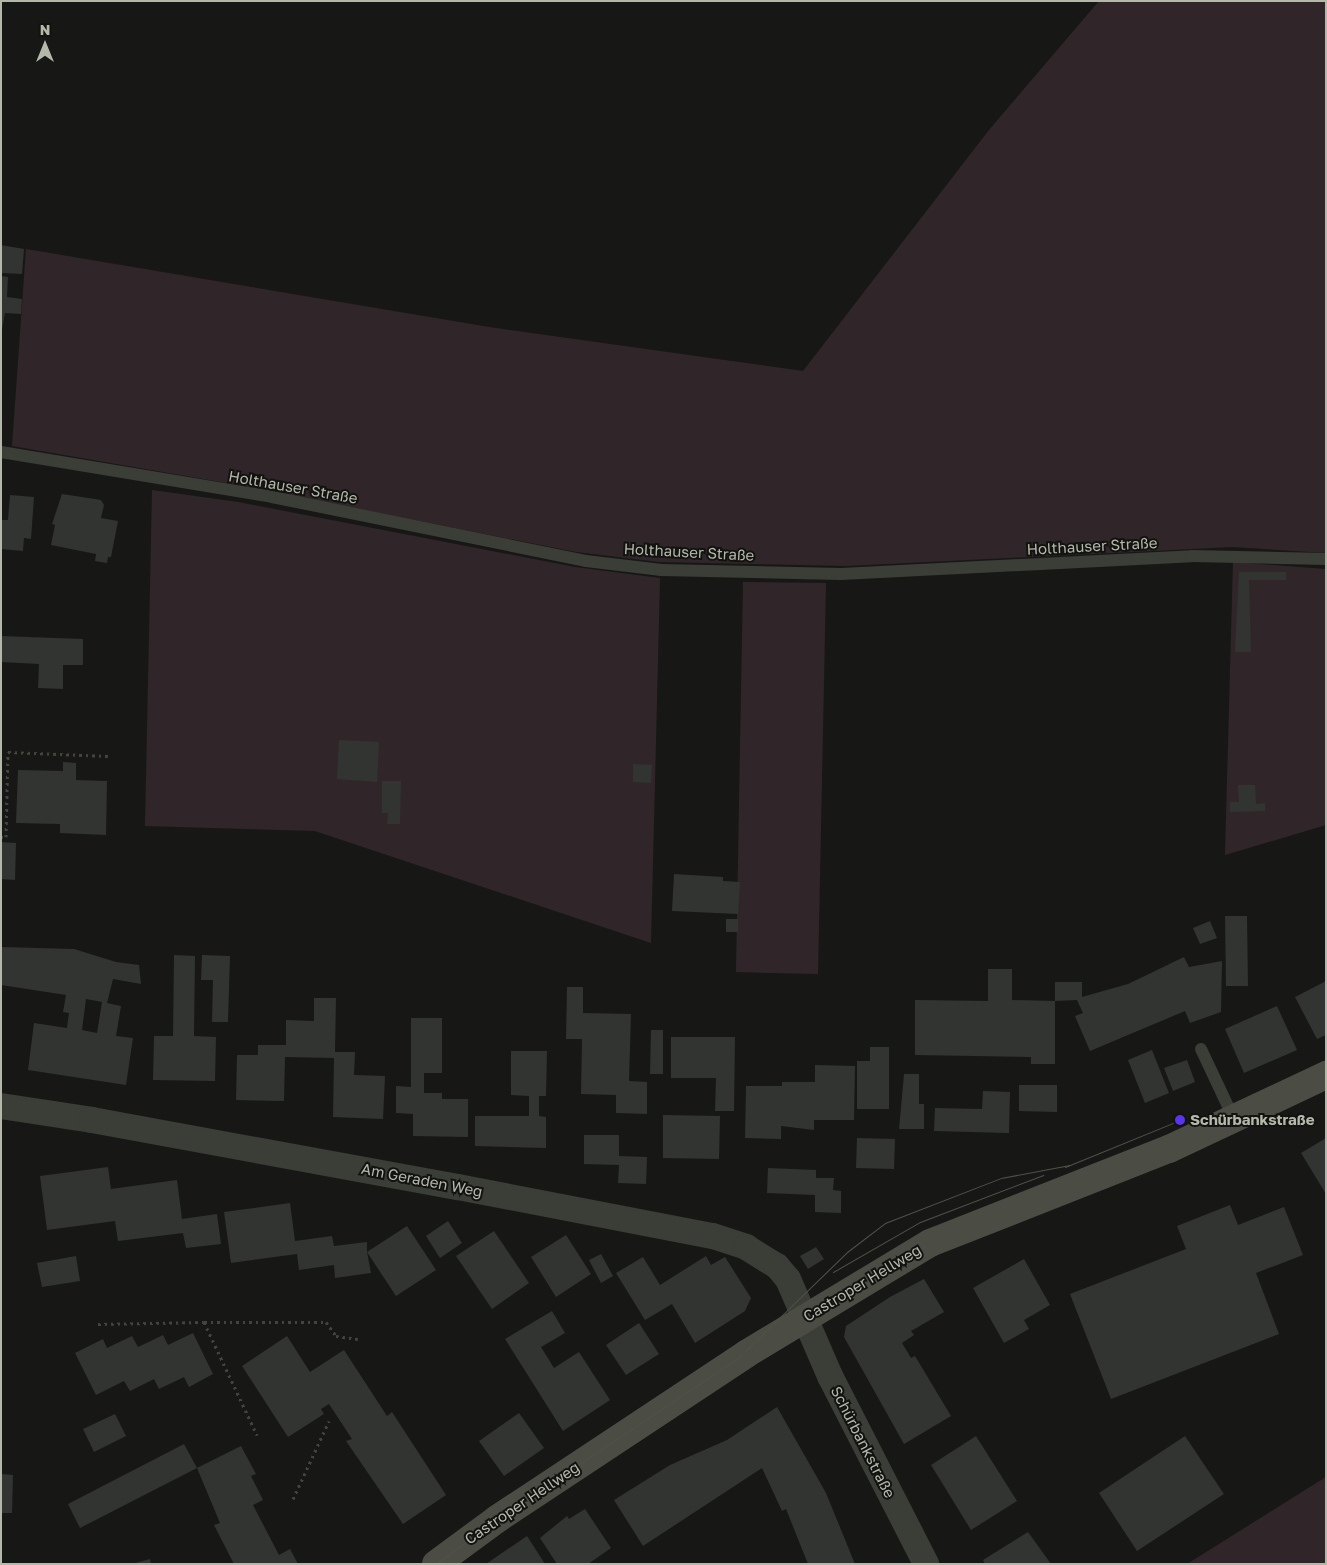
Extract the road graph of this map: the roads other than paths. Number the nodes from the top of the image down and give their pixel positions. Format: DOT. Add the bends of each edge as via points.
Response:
graph roads {
  1 [pos="1,452"];
  2 [pos="1326,560"];
  3 [pos="1201,1048"];
  4 [pos="1326,1075"];
  5 [pos="1,1106"];
  6 [pos="1234,1119"];
  7 [pos="803,1318"];
  8 [pos="436,1564"];
  9 [pos="926,1564"];
  1 -- 2 [label="lane, Holthauser Straße" via="272,497 586,561 661,570 842,574 1192,556"];
  3 -- 6 [label="lane"];
  4 -- 6 [label="main road, Castroper Hellweg"];
  5 -- 7 [label="street, Am Geraden Weg" via="283,1154 712,1236 746,1247 777,1266 788,1279"];
  6 -- 7 [label="main road, Castroper Hellweg" via="1160,1152 930,1243"];
  7 -- 8 [label="main road, Castroper Hellweg" via="497,1519"];
  7 -- 9 [label="street, Schürbankstraße"];
}
